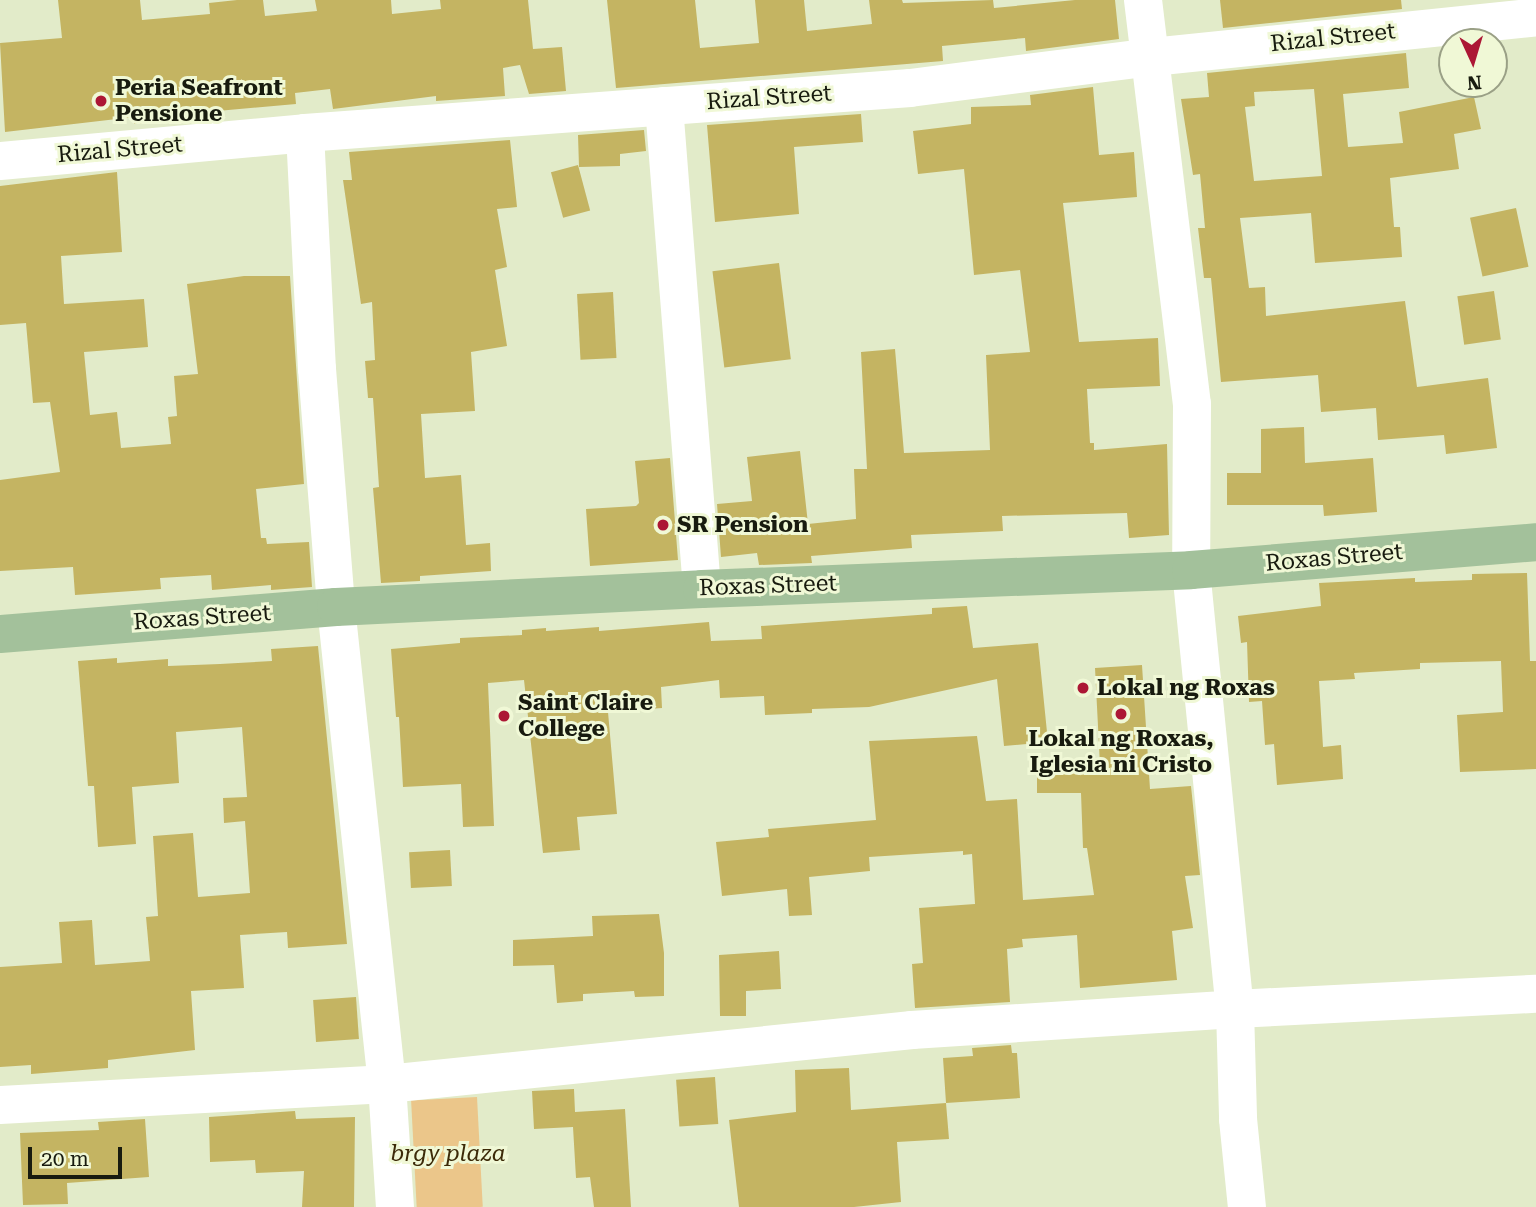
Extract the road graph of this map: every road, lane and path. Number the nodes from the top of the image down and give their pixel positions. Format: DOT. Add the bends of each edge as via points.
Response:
graph roads {
  1 [pos="1143,0"];
  2 [pos="1536,17"];
  3 [pos="1152,57"];
  4 [pos="664,106"];
  5 [pos="305,133"];
  6 [pos="0,161"];
  7 [pos="1536,542"];
  8 [pos="1191,570"];
  9 [pos="702,589"];
  10 [pos="336,607"];
  11 [pos="0,634"];
  12 [pos="1536,994"];
  13 [pos="1235,1009"];
  14 [pos="387,1084"];
  15 [pos="0,1105"];
  16 [pos="395,1207"];
  17 [pos="1247,1207"];
  1 -- 3 [label="street"];
  2 -- 3 [label="street, Rizal Street"];
  3 -- 4 [label="street, Rizal Street" via="910,88"];
  3 -- 8 [label="street" via="1192,404"];
  4 -- 5 [label="street, Rizal Street"];
  4 -- 9 [label="street"];
  5 -- 6 [label="street, Rizal Street"];
  5 -- 10 [label="street"];
  7 -- 8 [label="main road, Roxas Street"];
  8 -- 9 [label="main road, Roxas Street"];
  8 -- 13 [label="street"];
  9 -- 10 [label="main road, Roxas Street"];
  10 -- 11 [label="main road, Roxas Street"];
  10 -- 14 [label="street"];
  12 -- 13 [label="street"];
  13 -- 14 [label="street" via="912,1030"];
  13 -- 17 [label="street" via="1238,1119"];
  14 -- 15 [label="street"];
  14 -- 16 [label="street"];
}
